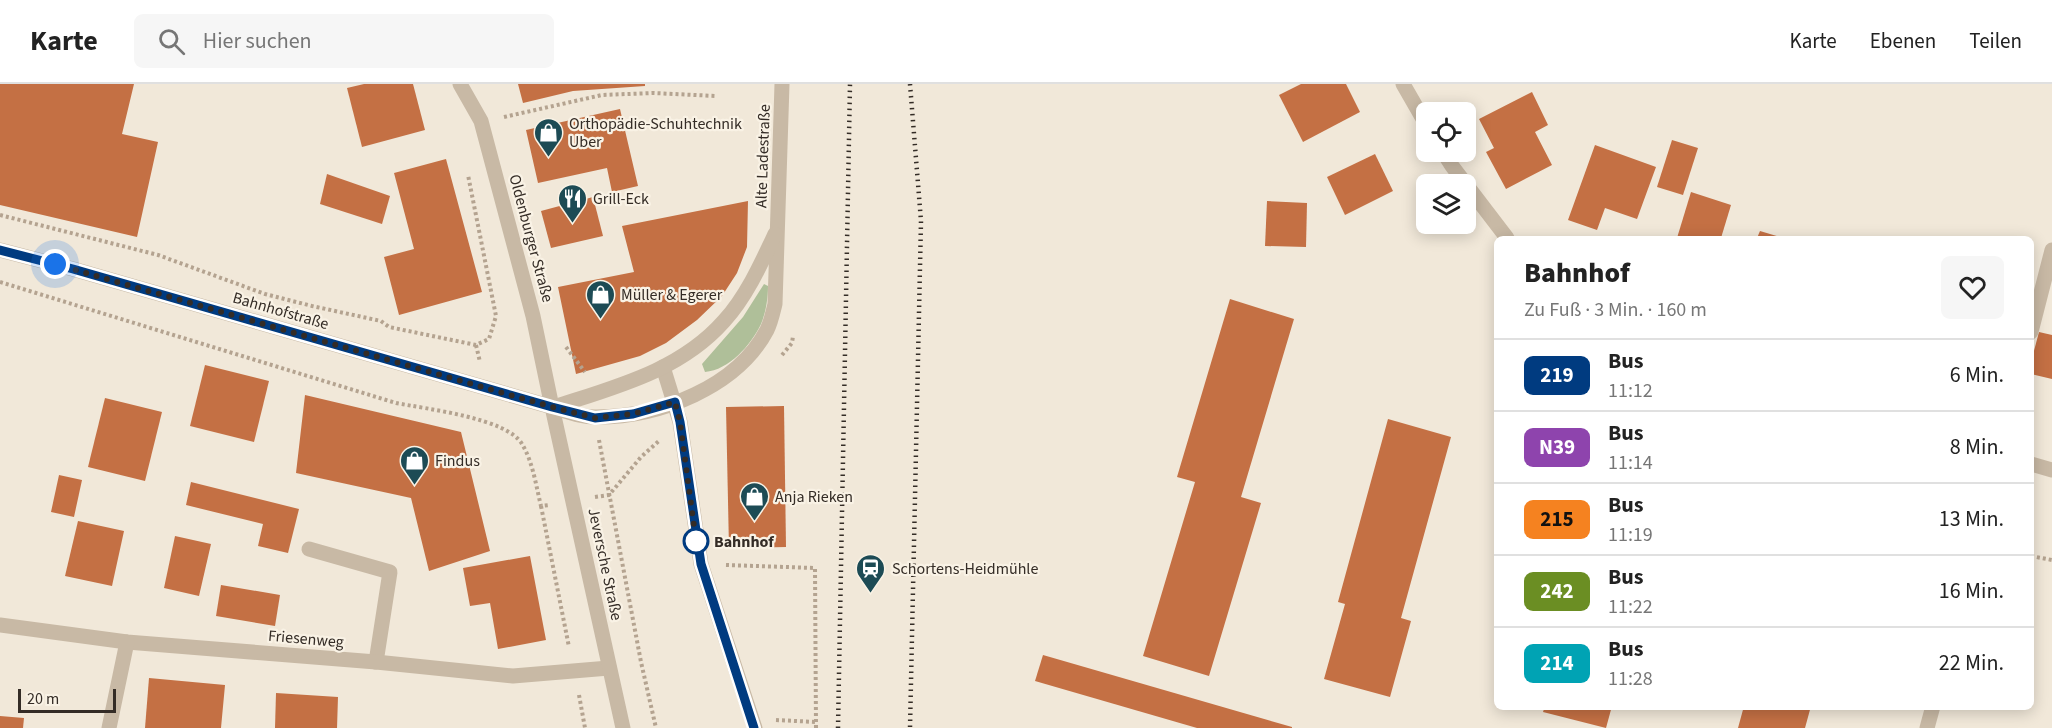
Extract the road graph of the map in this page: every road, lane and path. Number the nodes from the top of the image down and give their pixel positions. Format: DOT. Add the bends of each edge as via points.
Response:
graph roads {
  1 [pos="460,84"];
  2 [pos="782,84"];
  3 [pos="1403,84"];
  4 [pos="716,96"];
  5 [pos="1416,107"];
  6 [pos="482,121"];
  7 [pos="1449,162"];
  8 [pos="0,215"];
  9 [pos="777,229"];
  10 [pos="1505,236"];
  11 [pos="0,250"];
  12 [pos="2052,250"];
  13 [pos="0,282"];
  14 [pos="494,303"];
  15 [pos="2034,320"];
  16 [pos="663,368"];
  17 [pos="675,402"];
  18 [pos="552,407"];
  19 [pos="487,423"];
  20 [pos="2034,465"];
  21 [pos="2052,470"];
  22 [pos="609,495"];
  23 [pos="541,506"];
  24 [pos="309,549"];
  25 [pos="2034,557"];
  26 [pos="2052,560"];
  27 [pos="701,564"];
  28 [pos="0,625"];
  29 [pos="127,642"];
  30 [pos="376,662"];
  31 [pos="609,668"];
  32 [pos="574,671"];
  33 [pos="1932,710"];
  34 [pos="816,722"];
  35 [pos="753,723"];
  36 [pos="110,728"];
  37 [pos="585,728"];
  38 [pos="623,728"];
  39 [pos="656,728"];
  40 [pos="816,728"];
  41 [pos="1927,728"];
  1 -- 6 [label="street, Oldenburger Straße"];
  2 -- 9 [label="street, Alte Ladestraße"];
  3 -- 5 [label="street"];
  4 -- 6 [label="path" via="602,95"];
  6 -- 18 [label="street, Oldenburger Straße" via="533,316"];
  7 -- 10 [label="street"];
  8 -- 14 [label="path" via="158,255 265,294 476,345 489,339 496,316"];
  9 -- 16 [label="street, Alte Ladestraße" via="745,292 725,321 699,346"];
  9 -- 17 [label="street, Alte Ladestraße" via="775,304 768,329 750,355 728,376"];
  11 -- 18 [label="street, Bahnhofstraße"];
  12 -- 15 [label="street"];
  13 -- 19 [label="path" via="396,403"];
  16 -- 17 [label="street"];
  16 -- 18 [label="street, Alte Ladestraße"];
  17 -- 18 [label="street, Alte Ladestraße" via="633,414 595,418"];
  17 -- 27 [label="street"];
  18 -- 31 [label="street, Jeversche Straße"];
  20 -- 21 [label="street"];
  22 -- 39 [label="path"];
  23 -- 32 [label="path"];
  24 -- 30 [label="street" via="390,572"];
  25 -- 26 [label="path"];
  27 -- 34 [label="path" via="815,568"];
  27 -- 35 [label="street"];
  28 -- 29 [label="street, Friesenweg"];
  29 -- 30 [label="street, Friesenweg"];
  29 -- 36 [label="street"];
  30 -- 32 [label="street, Friesenweg" via="513,676"];
  31 -- 32 [label="street, Friesenweg"];
  31 -- 38 [label="street, Jeversche Straße"];
  32 -- 37 [label="path"];
  33 -- 41 [label="street"];
  34 -- 35 [label="path"];
  34 -- 40 [label="path"];
}
